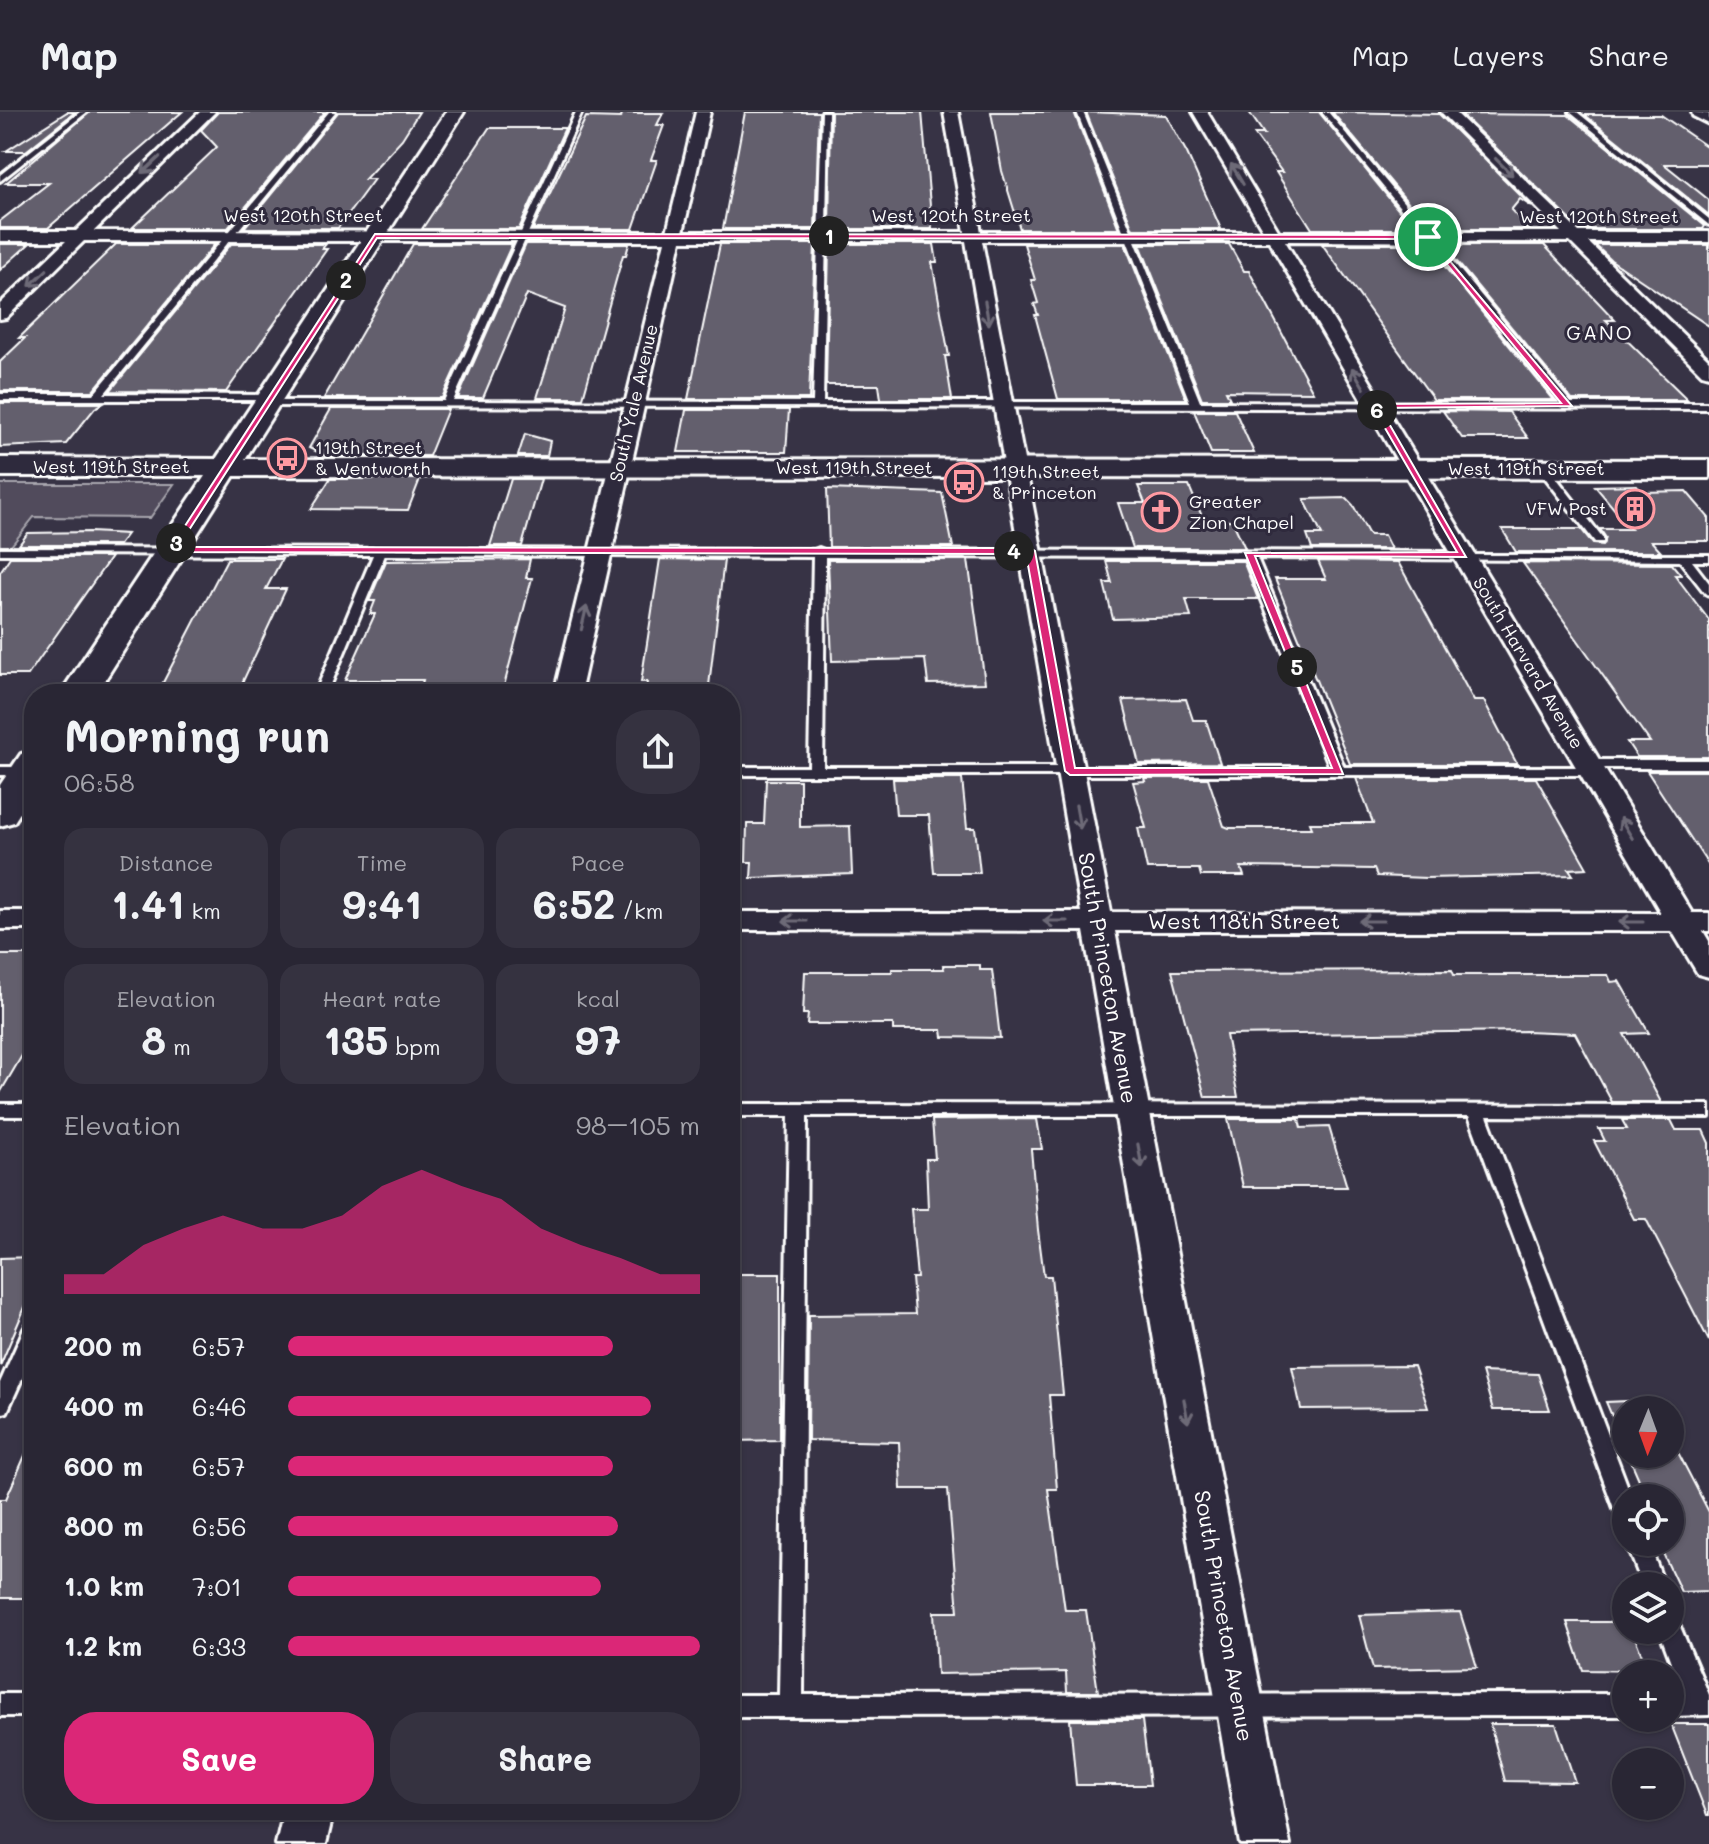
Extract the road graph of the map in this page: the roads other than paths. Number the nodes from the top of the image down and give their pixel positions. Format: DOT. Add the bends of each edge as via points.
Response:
graph roads {
  1 [pos="84,112"];
  2 [pos="208,112"];
  3 [pos="332,112"];
  4 [pos="455,112"];
  5 [pos="579,112"];
  6 [pos="703,112"];
  7 [pos="825,112"];
  8 [pos="951,112"];
  9 [pos="1080,112"];
  10 [pos="1200,112"];
  11 [pos="1325,112"];
  12 [pos="1448,112"];
  13 [pos="1573,112"];
  14 [pos="1698,113"];
  15 [pos="1709,120"];
  16 [pos="0,179"];
  17 [pos="1709,223"];
  18 [pos="0,236"];
  19 [pos="80,236"];
  20 [pos="230,236"];
  21 [pos="375,236"];
  22 [pos="526,236"];
  23 [pos="673,236"];
  24 [pos="822,236"];
  25 [pos="973,236"];
  26 [pos="1130,237"];
  27 [pos="1274,237"];
  28 [pos="1428,237"];
  29 [pos="1575,237"];
  30 [pos="1709,237"];
  31 [pos="0,314"];
  32 [pos="1709,370"];
  33 [pos="0,397"];
  34 [pos="96,398"];
  35 [pos="268,401"];
  36 [pos="447,405"];
  37 [pos="634,405"];
  38 [pos="818,405"];
  39 [pos="1004,405"];
  40 [pos="1196,405"];
  41 [pos="1374,405"];
  42 [pos="1568,406"];
  43 [pos="1709,406"];
  44 [pos="0,467"];
  45 [pos="225,467"];
  46 [pos="619,468"];
  47 [pos="1015,468"];
  48 [pos="1412,469"];
  49 [pos="1544,469"];
  50 [pos="1709,469"];
  51 [pos="1599,540"];
  52 [pos="171,550"];
  53 [pos="0,551"];
  54 [pos="381,551"];
  55 [pos="600,551"];
  56 [pos="819,551"];
  57 [pos="1030,551"];
  58 [pos="1249,553"];
  59 [pos="1464,556"];
  60 [pos="1683,558"];
  61 [pos="1709,558"];
  62 [pos="1709,591"];
  63 [pos="84,684"];
  64 [pos="325,684"];
  65 [pos="569,684"];
  66 [pos="1709,764"];
  67 [pos="1590,768"];
  68 [pos="24,769"];
  69 [pos="740,771"];
  70 [pos="816,771"];
  71 [pos="1070,771"];
  72 [pos="1339,771"];
  73 [pos="0,814"];
  74 [pos="0,920"];
  75 [pos="24,920"];
  76 [pos="740,921"];
  77 [pos="1098,921"];
  78 [pos="1696,922"];
  79 [pos="1709,967"];
  80 [pos="0,1110"];
  81 [pos="24,1110"];
  82 [pos="740,1110"];
  83 [pos="798,1111"];
  84 [pos="1132,1111"];
  85 [pos="1476,1111"];
  86 [pos="1709,1111"];
  87 [pos="24,1352"];
  88 [pos="0,1406"];
  89 [pos="1616,1484"];
  90 [pos="1677,1644"];
  91 [pos="0,1705"];
  92 [pos="24,1705"];
  93 [pos="1240,1705"];
  94 [pos="1612,1705"];
  95 [pos="1704,1705"];
  96 [pos="740,1706"];
  97 [pos="791,1706"];
  98 [pos="307,1820"];
  99 [pos="301,1844"];
  100 [pos="1265,1844"];
  1 -- 16 [label="lane"];
  2 -- 19 [label="street, one-way"];
  3 -- 20 [label="lane"];
  4 -- 21 [label="street"];
  5 -- 22 [label="lane"];
  6 -- 23 [label="street, South Yale Avenue"];
  7 -- 24 [label="lane"];
  8 -- 25 [label="street, South Princeton Avenue"];
  9 -- 26 [label="lane"];
  27 -- 10 [label="street, South Harvard Avenue, one-way"];
  11 -- 28 [label="lane"];
  12 -- 29 [label="street, one-way"];
  13 -- 17 [label="lane"];
  14 -- 15 [label="street"];
  18 -- 19 [label="street, West 120th Street"];
  19 -- 20 [label="street, West 120th Street"];
  19 -- 31 [label="street, one-way"];
  20 -- 21 [label="street, West 120th Street"];
  20 -- 34 [label="lane"];
  21 -- 22 [label="street, West 120th Street"];
  21 -- 35 [label="street"];
  22 -- 23 [label="street, West 120th Street"];
  22 -- 36 [label="lane"];
  23 -- 24 [label="street, West 120th Street"];
  23 -- 37 [label="street, South Yale Avenue"];
  24 -- 25 [label="street, West 120th Street"];
  24 -- 38 [label="lane"];
  25 -- 26 [label="street, West 120th Street"];
  25 -- 39 [label="street, South Princeton Avenue, one-way"];
  26 -- 27 [label="street, West 120th Street"];
  26 -- 40 [label="lane"];
  27 -- 28 [label="street, West 120th Street"];
  41 -- 27 [label="street, South Harvard Avenue, one-way"];
  28 -- 29 [label="street, West 120th Street"];
  28 -- 42 [label="lane"];
  29 -- 30 [label="street, West 120th Street"];
  29 -- 32 [label="street"];
  33 -- 34 [label="lane"];
  34 -- 35 [label="lane"];
  35 -- 36 [label="lane"];
  35 -- 45 [label="street"];
  36 -- 37 [label="lane"];
  37 -- 38 [label="lane"];
  37 -- 46 [label="street, South Yale Avenue"];
  38 -- 39 [label="lane"];
  39 -- 40 [label="lane"];
  39 -- 47 [label="street, South Princeton Avenue"];
  40 -- 41 [label="lane"];
  41 -- 42 [label="lane"];
  41 -- 48 [label="street, South Harvard Avenue"];
  42 -- 43 [label="lane"];
  44 -- 45 [label="street, West 119th Street"];
  45 -- 46 [label="street, West 119th Street"];
  45 -- 52 [label="street"];
  46 -- 47 [label="street, West 119th Street"];
  46 -- 55 [label="street, South Yale Avenue"];
  47 -- 48 [label="street, West 119th Street"];
  47 -- 57 [label="street, South Princeton Avenue"];
  48 -- 49 [label="street, West 119th Street"];
  48 -- 59 [label="street, South Harvard Avenue"];
  49 -- 50 [label="street, West 119th Street"];
  49 -- 51 [label="lane"];
  52 -- 53 [label="lane"];
  52 -- 54 [label="lane"];
  52 -- 63 [label="street"];
  54 -- 55 [label="lane"];
  54 -- 64 [label="lane"];
  55 -- 56 [label="lane"];
  65 -- 55 [label="street, South Yale Avenue, one-way"];
  56 -- 57 [label="lane"];
  56 -- 70 [label="lane"];
  57 -- 58 [label="lane"];
  57 -- 71 [label="street, South Princeton Avenue"];
  58 -- 59 [label="lane"];
  58 -- 72 [label="lane"];
  59 -- 60 [label="lane"];
  59 -- 67 [label="street, South Harvard Avenue"];
  60 -- 61 [label="lane"];
  60 -- 62 [label="lane"];
  66 -- 67 [label="lane"];
  67 -- 72 [label="lane"];
  78 -- 67 [label="street, South Harvard Avenue, one-way"];
  68 -- 73 [label="street"];
  69 -- 70 [label="lane"];
  70 -- 71 [label="lane"];
  71 -- 72 [label="lane"];
  71 -- 77 [label="street, South Princeton Avenue, one-way"];
  74 -- 75 [label="street"];
  77 -- 76 [label="street, West 118th Street, one-way"];
  78 -- 77 [label="street, West 118th Street, one-way"];
  77 -- 84 [label="street, South Princeton Avenue"];
  78 -- 79 [label="street, South Harvard Avenue"];
  80 -- 81 [label="lane"];
  82 -- 83 [label="lane"];
  83 -- 84 [label="lane"];
  83 -- 97 [label="lane"];
  84 -- 85 [label="lane"];
  84 -- 93 [label="street, South Princeton Avenue, one-way"];
  85 -- 86 [label="lane"];
  85 -- 89 [label="lane"];
  87 -- 88 [label="lane"];
  90 -- 95 [label="lane"];
  91 -- 92 [label="lane"];
  93 -- 94 [label="lane"];
  93 -- 97 [label="lane"];
  93 -- 100 [label="street, South Princeton Avenue"];
  96 -- 97 [label="lane"];
  98 -- 99 [label="street"];
}
